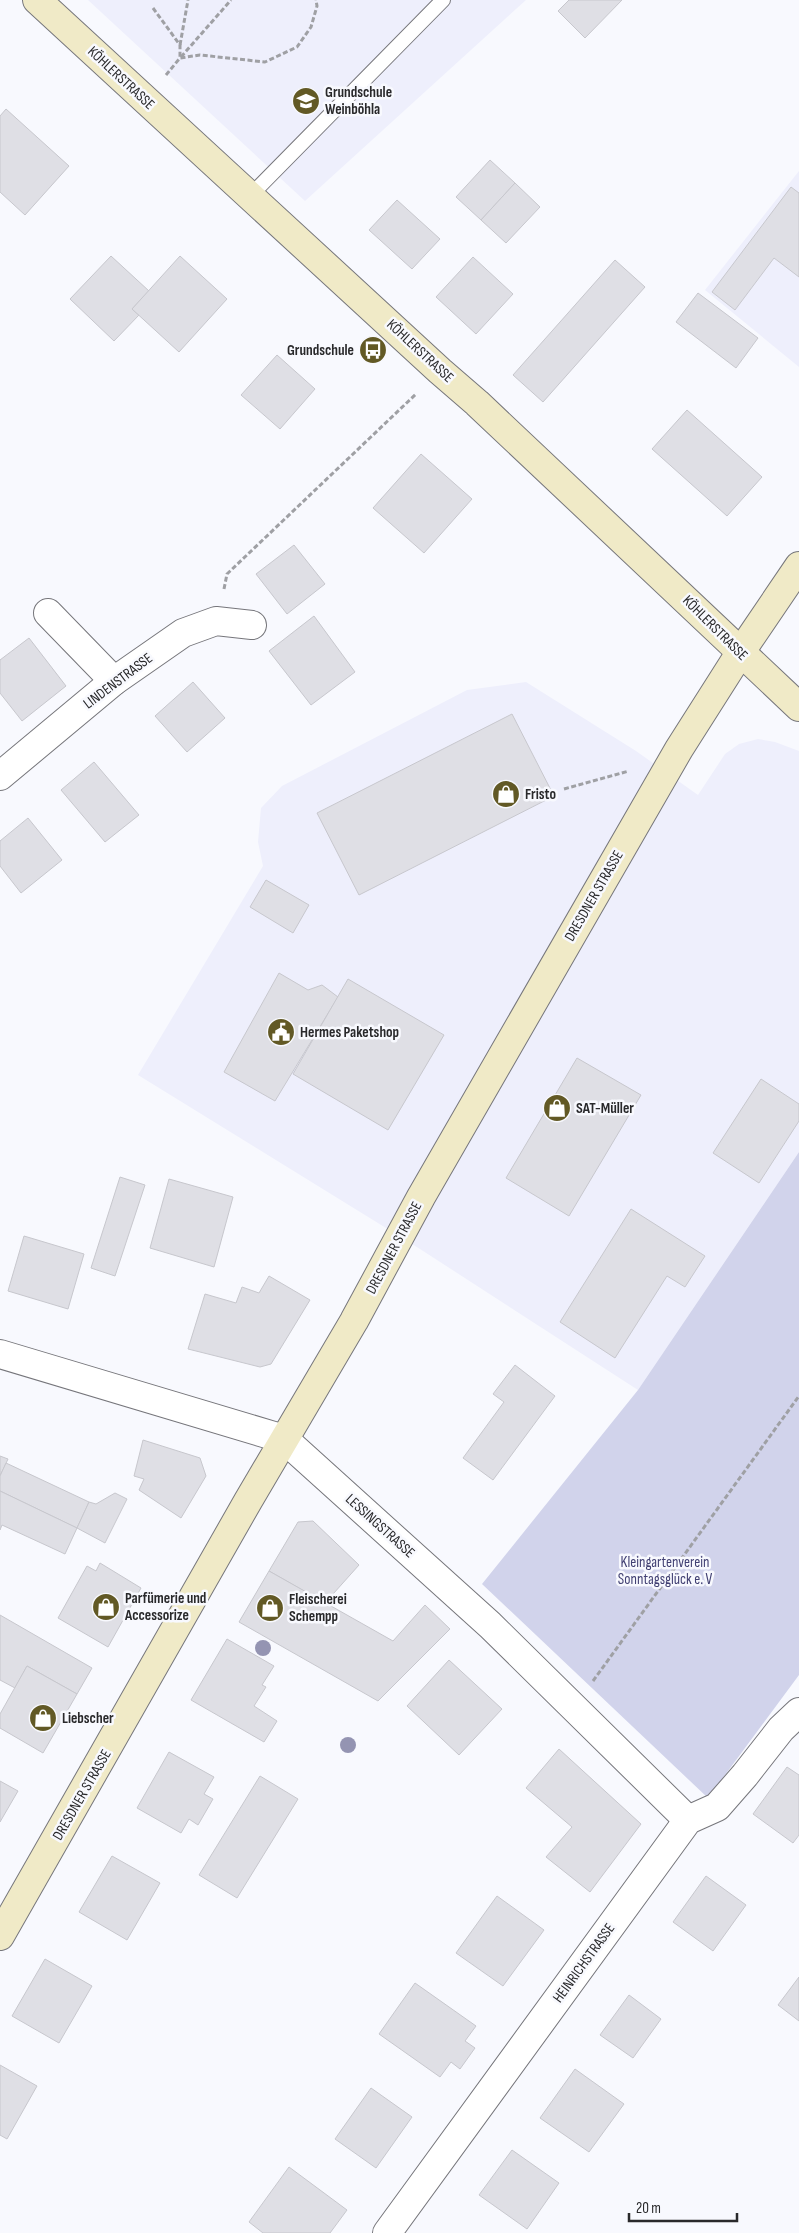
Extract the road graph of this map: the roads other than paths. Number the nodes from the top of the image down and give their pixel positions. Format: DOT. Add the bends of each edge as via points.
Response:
graph roads {
  1 [pos="37,0"];
  2 [pos="443,0"];
  3 [pos="250,196"];
  4 [pos="799,566"];
  5 [pos="48,613"];
  6 [pos="252,625"];
  7 [pos="740,653"];
  8 [pos="114,681"];
  9 [pos="799,707"];
  10 [pos="0,776"];
  11 [pos="0,1354"];
  12 [pos="284,1439"];
  13 [pos="799,1712"];
  14 [pos="688,1820"];
  15 [pos="0,1936"];
  16 [pos="387,2233"];
  1 -- 3 [label="main road, KÖHLERSTRASSE"];
  2 -- 3 [label="lane"];
  3 -- 7 [label="main road, KÖHLERSTRASSE" via="477,402"];
  4 -- 7 [label="main road, DRESDNER STRASSE"];
  5 -- 8 [label="street"];
  6 -- 8 [label="street, LINDENSTRASSE" via="216,621 183,633"];
  7 -- 9 [label="main road, KÖHLERSTRASSE"];
  7 -- 12 [label="main road, DRESDNER STRASSE" via="674,758"];
  8 -- 10 [label="street, LINDENSTRASSE"];
  11 -- 12 [label="street, LESSINGSTRASSE"];
  12 -- 14 [label="street, LESSINGSTRASSE" via="490,1625"];
  12 -- 15 [label="main road, DRESDNER STRASSE"];
  13 -- 14 [label="street" via="781,1729 718,1807"];
  14 -- 16 [label="street, HEINRICHSTRASSE"];
}
